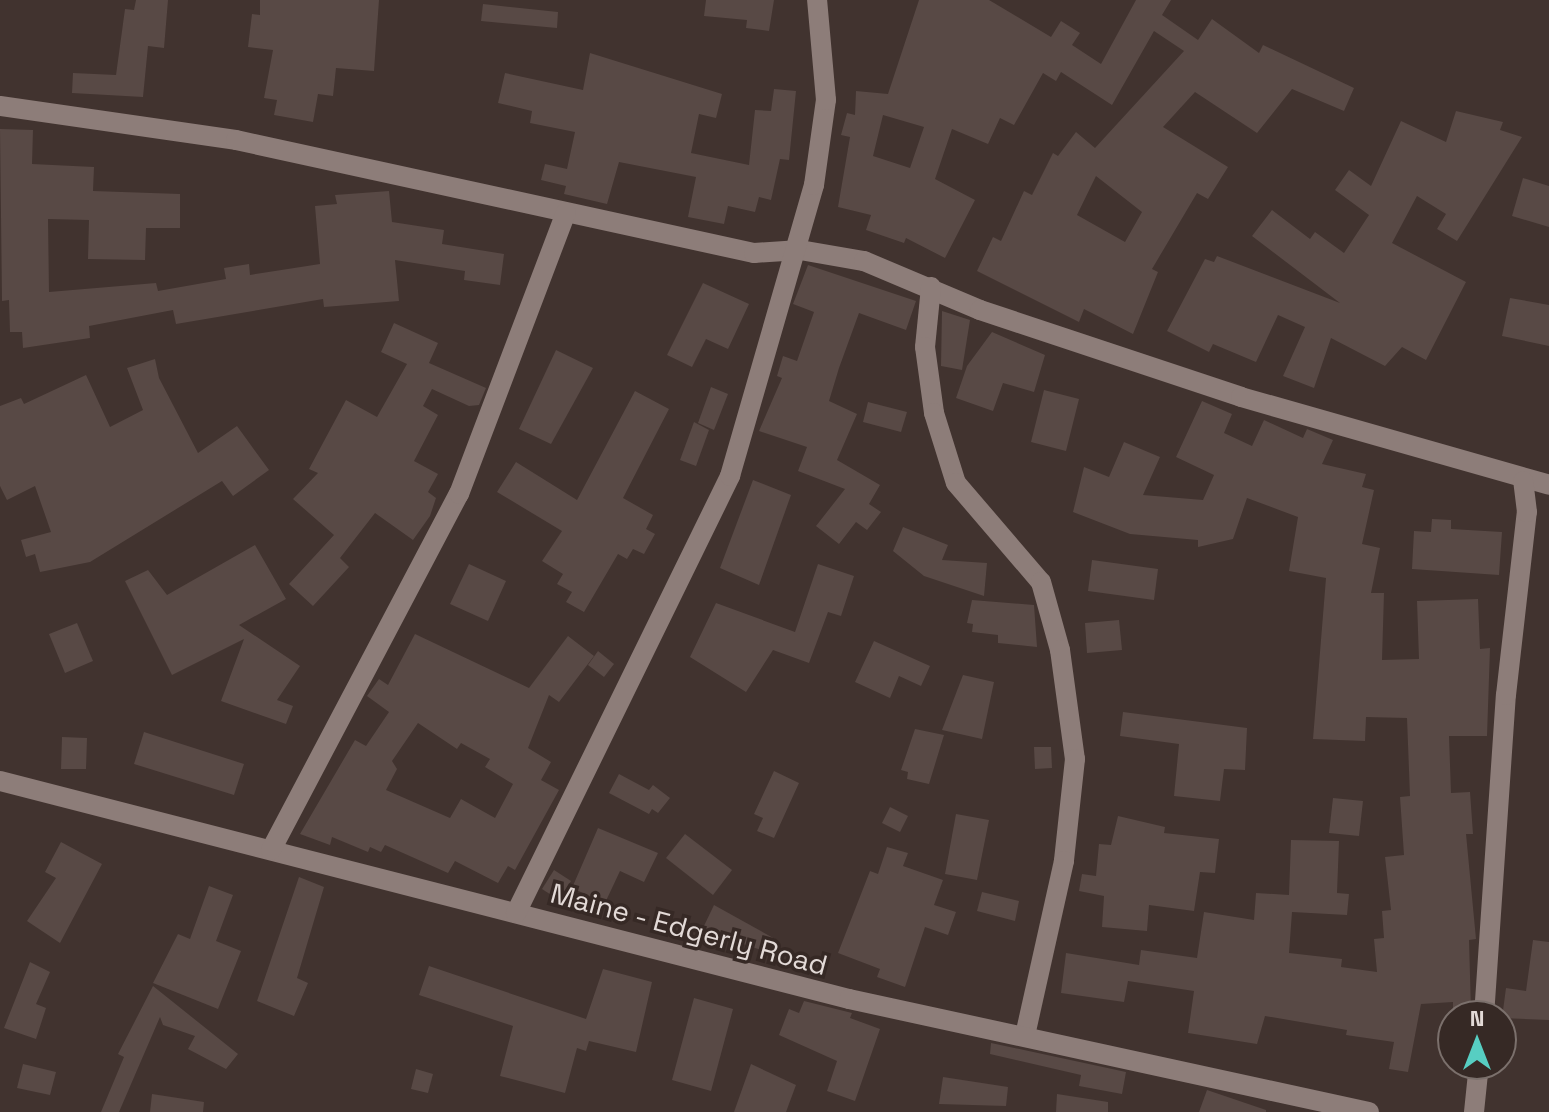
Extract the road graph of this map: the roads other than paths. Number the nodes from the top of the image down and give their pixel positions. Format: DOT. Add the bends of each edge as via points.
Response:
graph roads {
  1 [pos="817,0"];
  2 [pos="0,106"];
  3 [pos="566,213"];
  4 [pos="800,250"];
  5 [pos="931,287"];
  6 [pos="1523,481"];
  7 [pos="1549,485"];
  8 [pos="0,781"];
  9 [pos="271,850"];
  10 [pos="516,913"];
  11 [pos="1485,1000"];
  12 [pos="1025,1035"];
  13 [pos="1477,1080"];
  14 [pos="1369,1112"];
  15 [pos="1474,1112"];
  1 -- 4 [label="street" via="826,100"];
  2 -- 3 [label="street" via="236,140"];
  3 -- 4 [label="street" via="754,253"];
  3 -- 9 [label="street" via="459,494"];
  4 -- 5 [label="street" via="864,261"];
  4 -- 10 [label="street" via="730,476"];
  5 -- 6 [label="street" via="980,310 1241,397"];
  5 -- 12 [label="street" via="925,347 934,413 956,483 1041,582 1060,650 1075,759 1064,861"];
  6 -- 7 [label="street"];
  6 -- 11 [label="street" via="1527,512"];
  8 -- 9 [label="street, Maine - Edgerly Road"];
  9 -- 10 [label="street, Maine - Edgerly Road"];
  10 -- 12 [label="street, Maine - Edgerly Road" via="849,999"];
  12 -- 14 [label="street, Maine - Edgerly Road"];
  13 -- 15 [label="street"];
}
